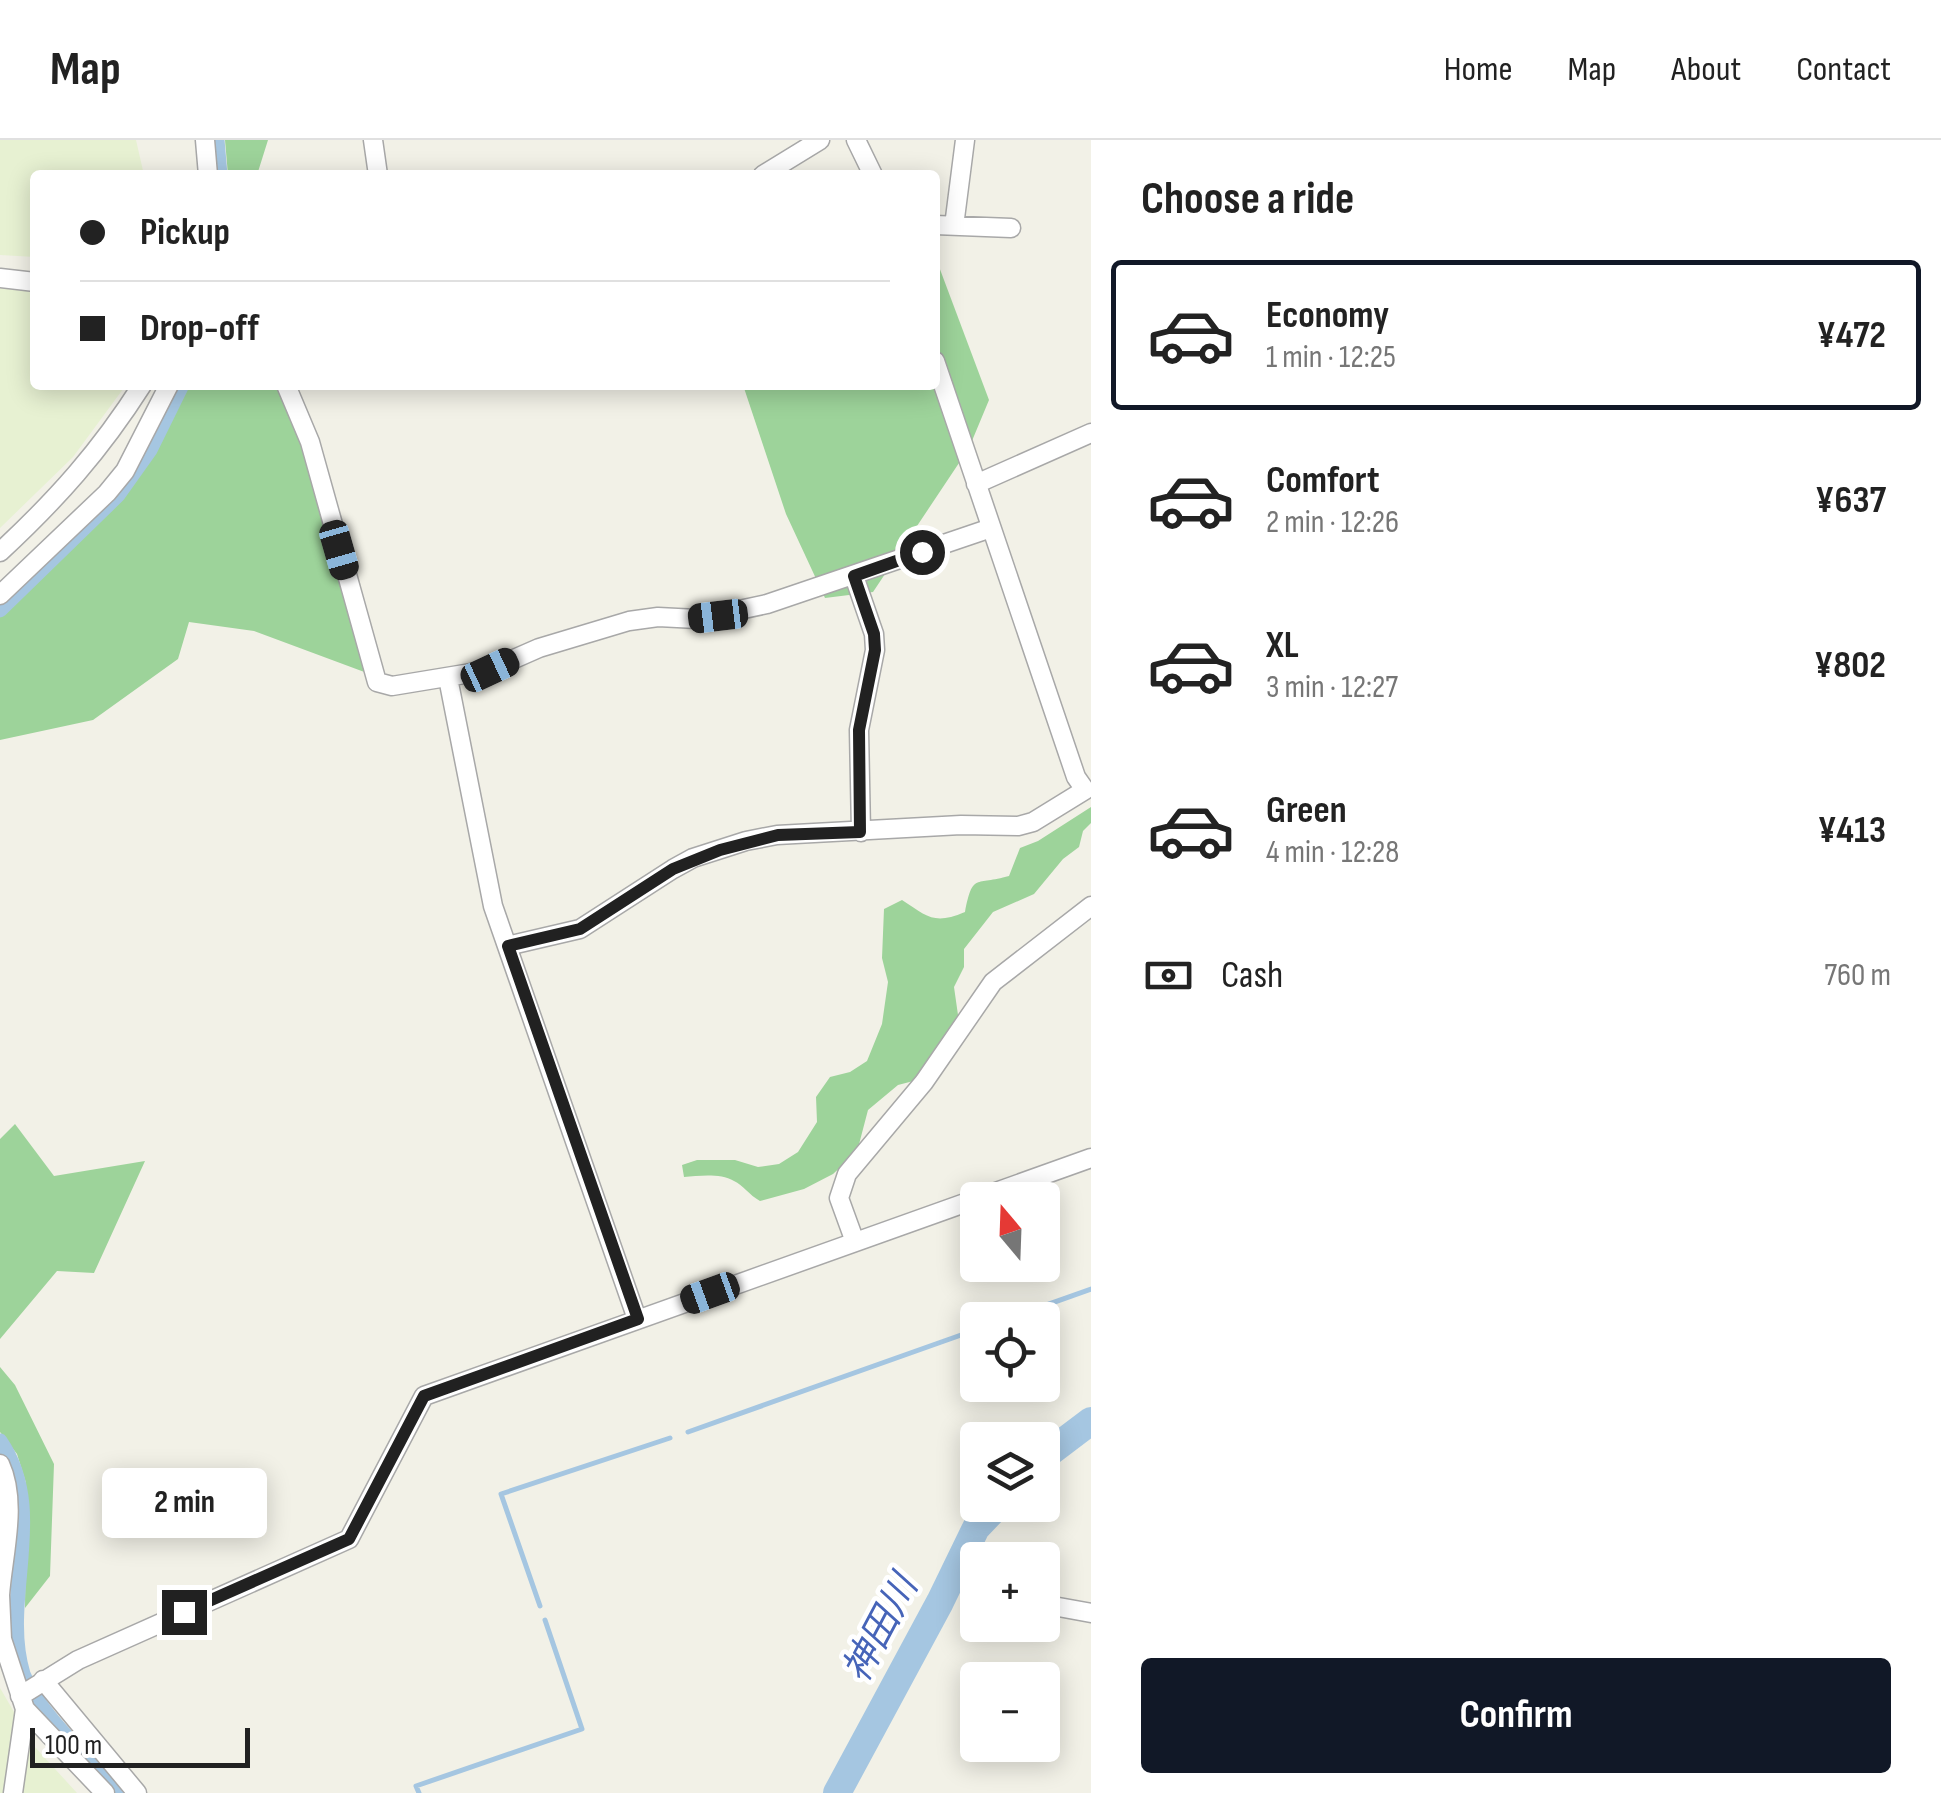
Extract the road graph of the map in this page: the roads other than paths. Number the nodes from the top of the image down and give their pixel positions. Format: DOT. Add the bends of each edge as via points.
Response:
graph roads {
  1 [pos="206,140"];
  2 [pos="373,140"];
  3 [pos="820,140"];
  4 [pos="856,140"];
  5 [pos="965,140"];
  6 [pos="208,170"];
  7 [pos="377,170"];
  8 [pos="771,170"];
  9 [pos="871,170"];
  10 [pos="940,225"];
  11 [pos="954,226"];
  12 [pos="1011,228"];
  13 [pos="0,278"];
  14 [pos="30,281"];
  15 [pos="940,377"];
  16 [pos="139,390"];
  17 [pos="167,390"];
  18 [pos="288,390"];
  19 [pos="1091,432"];
  20 [pos="976,484"];
  21 [pos="991,528"];
  22 [pos="0,552"];
  23 [pos="854,576"];
  24 [pos="0,594"];
  25 [pos="448,678"];
  26 [pos="1089,788"];
  27 [pos="860,832"];
  28 [pos="1091,906"];
  29 [pos="508,946"];
  30 [pos="1091,1158"];
  31 [pos="855,1242"];
  32 [pos="638,1319"];
  33 [pos="0,1464"];
  34 [pos="0,1595"];
  35 [pos="1060,1608"];
  36 [pos="1091,1614"];
  37 [pos="4,1661"];
  38 [pos="30,1692"];
  39 [pos="13,1793"];
  40 [pos="105,1793"];
  41 [pos="138,1793"];
  1 -- 6 [label="street"];
  2 -- 7 [label="street"];
  3 -- 8 [label="street"];
  4 -- 9 [label="street"];
  5 -- 11 [label="street"];
  10 -- 11 [label="street"];
  11 -- 12 [label="street"];
  13 -- 14 [label="street"];
  15 -- 20 [label="street"];
  16 -- 22 [label="street" via="82,472"];
  17 -- 24 [label="street" via="116,482"];
  18 -- 25 [label="street" via="310,442 378,682"];
  19 -- 20 [label="street"];
  20 -- 21 [label="street"];
  21 -- 23 [label="street"];
  21 -- 26 [label="street" via="1076,777"];
  23 -- 25 [label="street" via="718,616 630,621"];
  23 -- 27 [label="street" via="875,650 859,730"];
  25 -- 29 [label="street" via="489,888"];
  26 -- 27 [label="street" via="1018,826"];
  27 -- 29 [label="street" via="746,841 673,869 580,929"];
  28 -- 31 [label="street" via="993,982 924,1082 847,1174 839,1198"];
  29 -- 32 [label="street"];
  30 -- 31 [label="street"];
  31 -- 32 [label="street"];
  32 -- 38 [label="street" via="424,1396 349,1539 114,1644"];
  33 -- 34 [label="street" via="8,1506"];
  34 -- 37 [label="street"];
  35 -- 36 [label="street"];
  37 -- 38 [label="street"];
  38 -- 39 [label="street"];
  38 -- 40 [label="street"];
  38 -- 41 [label="street"];
}
